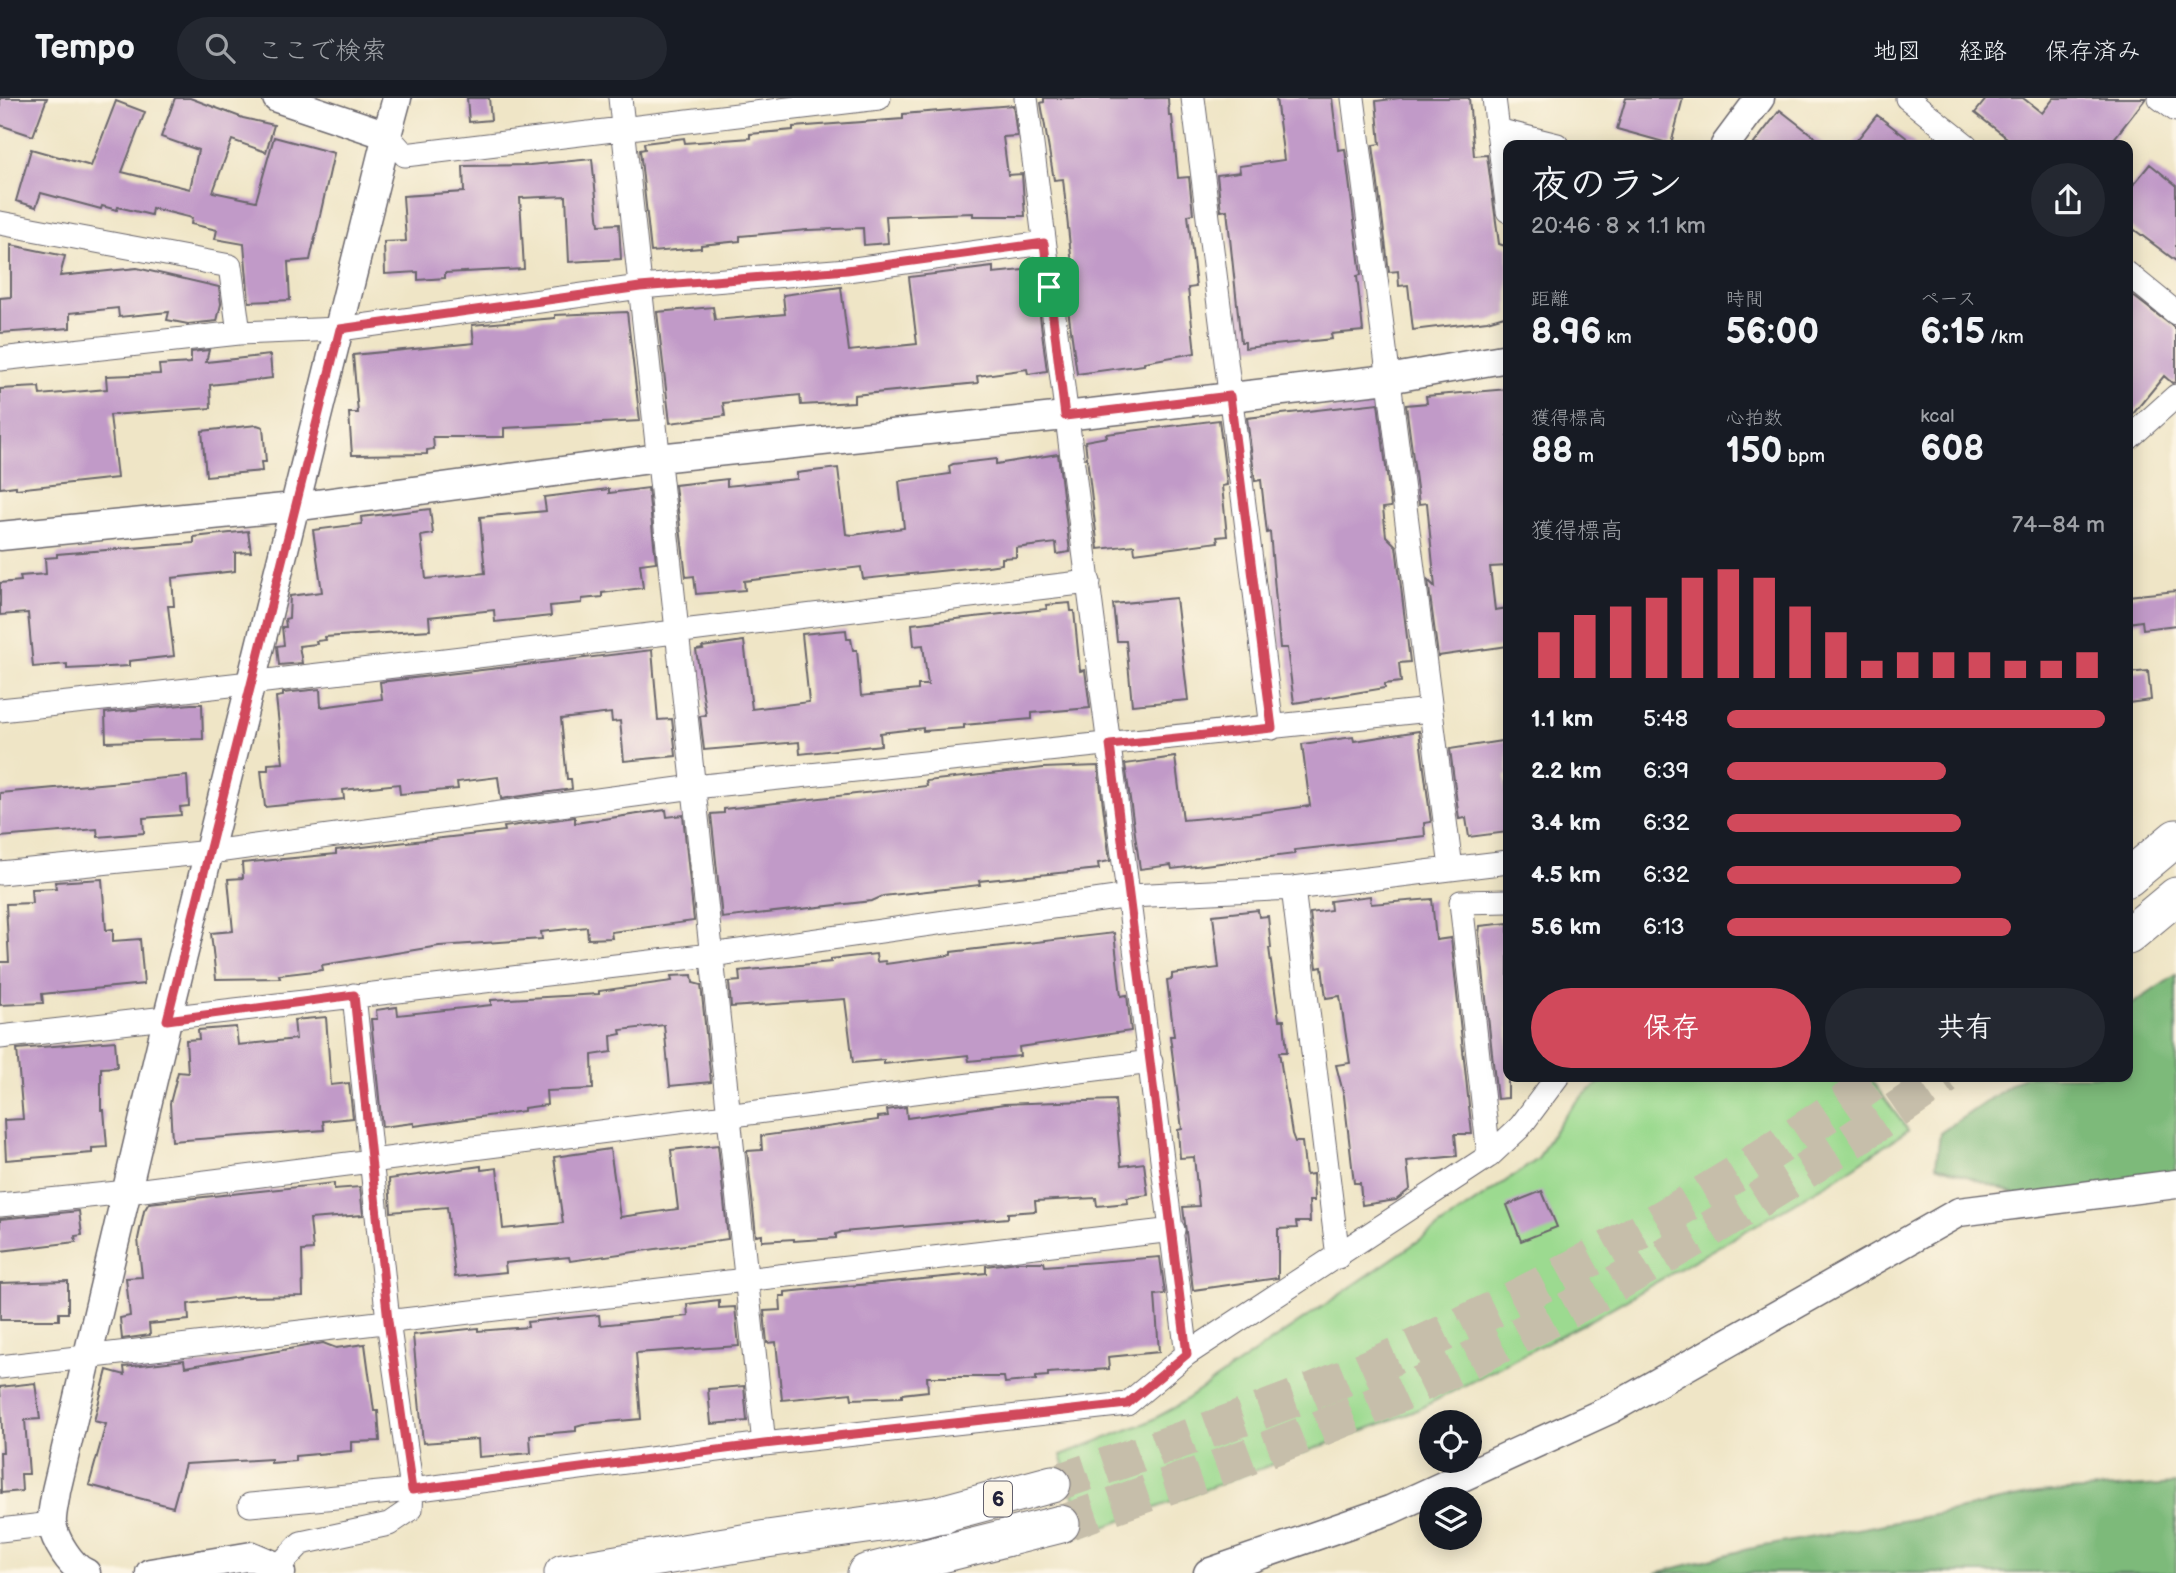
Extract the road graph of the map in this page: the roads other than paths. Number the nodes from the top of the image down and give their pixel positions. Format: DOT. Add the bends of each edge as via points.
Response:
graph roads {
  1 [pos="277,98"];
  2 [pos="397,98"];
  3 [pos="620,98"];
  4 [pos="879,98"];
  5 [pos="1026,98"];
  6 [pos="1193,98"];
  7 [pos="1353,98"];
  8 [pos="1494,98"];
  9 [pos="1760,98"];
  10 [pos="1907,98"];
  11 [pos="2160,98"];
  12 [pos="2176,110"];
  13 [pos="624,130"];
  14 [pos="1497,130"];
  15 [pos="387,135"];
  16 [pos="1538,140"];
  17 [pos="1729,140"];
  18 [pos="1960,140"];
  19 [pos="1503,174"];
  20 [pos="0,223"];
  21 [pos="1044,243"];
  22 [pos="2133,278"];
  23 [pos="640,287"];
  24 [pos="2176,313"];
  25 [pos="340,329"];
  26 [pos="239,333"];
  27 [pos="0,359"];
  28 [pos="1503,359"];
  29 [pos="1388,379"];
  30 [pos="1230,396"];
  31 [pos="2176,396"];
  32 [pos="1065,416"];
  33 [pos="2133,435"];
  34 [pos="659,458"];
  35 [pos="295,507"];
  36 [pos="0,536"];
  37 [pos="1089,582"];
  38 [pos="677,630"];
  39 [pos="250,685"];
  40 [pos="1430,709"];
  41 [pos="0,710"];
  42 [pos="1272,728"];
  43 [pos="1110,745"];
  44 [pos="694,787"];
  45 [pos="2176,838"];
  46 [pos="210,852"];
  47 [pos="1503,863"];
  48 [pos="1451,868"];
  49 [pos="0,873"];
  50 [pos="2133,874"];
  51 [pos="1293,888"];
  52 [pos="1130,896"];
  53 [pos="2176,897"];
  54 [pos="1503,901"];
  55 [pos="2133,932"];
  56 [pos="711,955"];
  57 [pos="354,995"];
  58 [pos="167,1020"];
  59 [pos="0,1037"];
  60 [pos="1152,1062"];
  61 [pos="1554,1082"];
  62 [pos="728,1114"];
  63 [pos="1489,1156"];
  64 [pos="371,1161"];
  65 [pos="2176,1184"];
  66 [pos="127,1192"];
  67 [pos="0,1205"];
  68 [pos="1173,1230"];
  69 [pos="1338,1257"];
  70 [pos="746,1278"];
  71 [pos="388,1321"];
  72 [pos="1187,1354"];
  73 [pos="89,1357"];
  74 [pos="0,1367"];
  75 [pos="764,1444"];
  76 [pos="1052,1483"];
  77 [pos="412,1490"];
  78 [pos="250,1505"];
  79 [pos="945,1514"];
  80 [pos="52,1524"];
  81 [pos="1061,1524"];
  82 [pos="0,1530"];
  83 [pos="959,1552"];
  84 [pos="280,1570"];
  85 [pos="86,1573"];
  86 [pos="150,1573"];
  87 [pos="563,1573"];
  88 [pos="682,1573"];
  89 [pos="866,1573"];
  90 [pos="891,1573"];
  91 [pos="1208,1573"];
  1 -- 15 [label="street"];
  2 -- 15 [label="street"];
  3 -- 13 [label="street"];
  4 -- 13 [label="street"];
  5 -- 21 [label="street"];
  6 -- 30 [label="street"];
  7 -- 29 [label="street"];
  8 -- 14 [label="street"];
  9 -- 17 [label="street"];
  10 -- 18 [label="street"];
  11 -- 12 [label="street"];
  13 -- 15 [label="street" via="405,155"];
  13 -- 23 [label="street"];
  14 -- 16 [label="street"];
  14 -- 19 [label="street"];
  15 -- 25 [label="street"];
  20 -- 26 [label="street" via="230,266"];
  21 -- 23 [label="street" via="847,270"];
  21 -- 32 [label="street"];
  22 -- 24 [label="street"];
  23 -- 25 [label="street"];
  23 -- 34 [label="street"];
  25 -- 26 [label="street"];
  25 -- 35 [label="street"];
  26 -- 27 [label="street"];
  28 -- 29 [label="street"];
  29 -- 30 [label="street"];
  29 -- 40 [label="street"];
  30 -- 32 [label="street"];
  30 -- 42 [label="street"];
  31 -- 33 [label="street"];
  32 -- 34 [label="street"];
  32 -- 37 [label="street"];
  34 -- 35 [label="street"];
  34 -- 38 [label="street"];
  35 -- 36 [label="street"];
  35 -- 39 [label="street"];
  37 -- 38 [label="street"];
  37 -- 43 [label="street"];
  38 -- 39 [label="street"];
  38 -- 44 [label="street"];
  39 -- 41 [label="street"];
  39 -- 46 [label="street"];
  40 -- 42 [label="street"];
  40 -- 48 [label="street"];
  42 -- 43 [label="street"];
  43 -- 44 [label="street"];
  43 -- 52 [label="street"];
  44 -- 46 [label="street"];
  44 -- 56 [label="street"];
  45 -- 50 [label="highway"];
  46 -- 49 [label="street"];
  46 -- 58 [label="street"];
  47 -- 48 [label="street"];
  48 -- 51 [label="street"];
  51 -- 52 [label="street"];
  51 -- 69 [label="street"];
  52 -- 56 [label="street"];
  52 -- 60 [label="street"];
  53 -- 55 [label="highway"];
  54 -- 63 [label="street" via="1461,902"];
  56 -- 57 [label="street"];
  56 -- 62 [label="street"];
  57 -- 58 [label="street"];
  57 -- 64 [label="street"];
  58 -- 59 [label="street"];
  58 -- 66 [label="street"];
  60 -- 62 [label="street"];
  60 -- 68 [label="street"];
  61 -- 63 [label="street" via="1520,1127"];
  62 -- 64 [label="street"];
  62 -- 70 [label="street"];
  63 -- 69 [label="street"];
  64 -- 66 [label="street"];
  64 -- 71 [label="street"];
  65 -- 91 [label="street" via="1959,1212 1611,1409 1390,1510"];
  66 -- 67 [label="street"];
  66 -- 73 [label="street"];
  68 -- 70 [label="street"];
  68 -- 72 [label="street"];
  69 -- 72 [label="street"];
  70 -- 71 [label="street"];
  70 -- 75 [label="street"];
  71 -- 73 [label="street"];
  71 -- 77 [label="street"];
  72 -- 75 [label="street" via="1127,1404"];
  73 -- 74 [label="street"];
  73 -- 80 [label="street"];
  75 -- 77 [label="street"];
  76 -- 79 [label="highway, 6"];
  77 -- 78 [label="street"];
  77 -- 84 [label="street" via="411,1509 389,1524 301,1543"];
  79 -- 87 [label="highway"];
  79 -- 88 [label="highway, 6"];
  80 -- 82 [label="street"];
  80 -- 85 [label="street" via="65,1553"];
  81 -- 83 [label="highway, 6"];
  83 -- 89 [label="highway, 6"];
  83 -- 90 [label="highway"];
  84 -- 86 [label="street" via="252,1556"];
}
